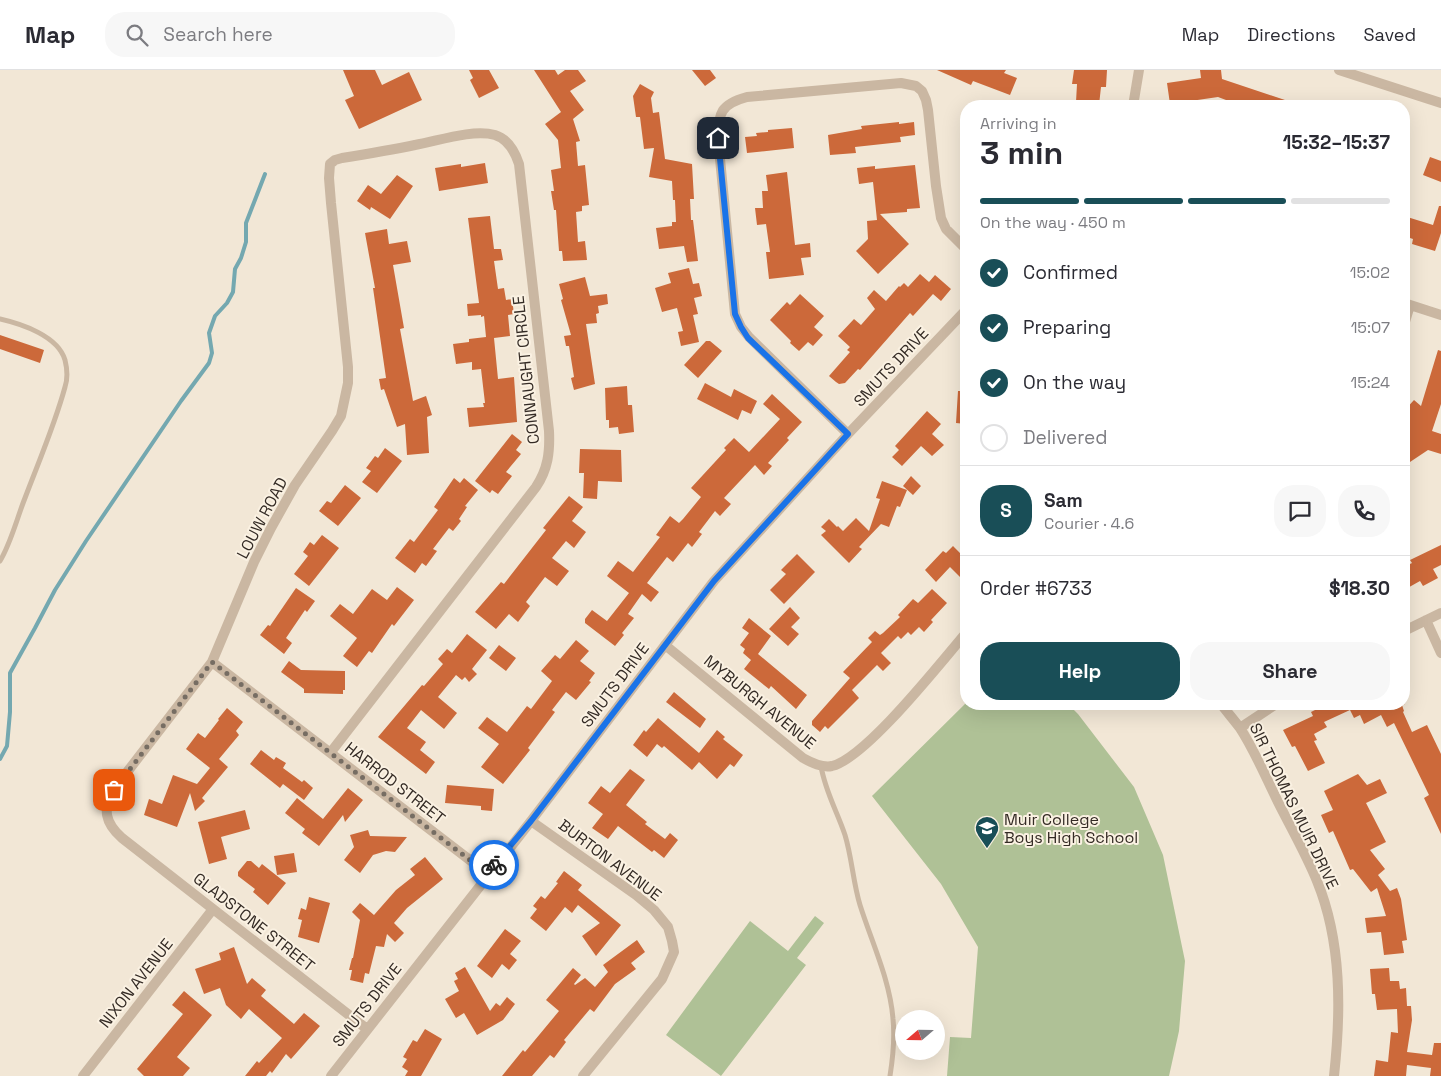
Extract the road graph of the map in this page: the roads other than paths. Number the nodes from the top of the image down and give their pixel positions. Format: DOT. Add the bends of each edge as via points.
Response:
graph roads {
  1 [pos="1139,70"];
  2 [pos="1339,70"];
  3 [pos="1134,100"];
  4 [pos="1441,103"];
  5 [pos="329,178"];
  6 [pos="960,244"];
  7 [pos="1410,305"];
  8 [pos="1441,315"];
  9 [pos="960,316"];
  10 [pos="0,319"];
  11 [pos="848,434"];
  12 [pos="0,562"];
  13 [pos="1441,613"];
  14 [pos="1426,620"];
  15 [pos="1410,628"];
  16 [pos="960,640"];
  17 [pos="664,645"];
  18 [pos="1441,653"];
  19 [pos="212,662"];
  20 [pos="1226,710"];
  21 [pos="1267,710"];
  22 [pos="1240,728"];
  23 [pos="331,752"];
  24 [pos="821,766"];
  25 [pos="531,821"];
  26 [pos="122,838"];
  27 [pos="488,874"];
  28 [pos="214,909"];
  29 [pos="367,1029"];
  30 [pos="83,1076"];
  31 [pos="331,1076"];
  32 [pos="583,1076"];
  33 [pos="890,1076"];
  34 [pos="1334,1076"];
  1 -- 3 [label="street"];
  2 -- 4 [label="street"];
  5 -- 19 [label="street, LOUW ROAD" via="348,366 345,401 332,432 295,485 271,528"];
  5 -- 23 [label="street, CONNAUGHT CIRCLE" via="330,164 335,160 458,136 497,136 510,146 519,164 550,447 543,477 536,487"];
  6 -- 11 [label="street" via="946,229 941,218 928,110 922,91 916,86 900,83 747,97 733,101 721,112 718,138 735,314 748,338"];
  7 -- 8 [label="street"];
  9 -- 11 [label="street, SMUTS DRIVE"];
  10 -- 12 [label="lane" via="19,323 46,338 58,349 67,372 53,424"];
  11 -- 17 [label="street, SMUTS DRIVE" via="714,581"];
  13 -- 14 [label="street"];
  14 -- 15 [label="street"];
  14 -- 18 [label="street"];
  16 -- 24 [label="street, MYBURGH AVENUE" via="864,746 840,763"];
  17 -- 24 [label="street, MYBURGH AVENUE" via="803,758"];
  17 -- 25 [label="street, SMUTS DRIVE"];
  19 -- 23 [label="street, HARROD STREET"];
  19 -- 26 [label="street, LOUW ROAD" via="109,799 107,816 114,832"];
  20 -- 22 [label="street, SIR THOMAS MUIR DRIVE"];
  21 -- 22 [label="street"];
  22 -- 34 [label="street, SIR THOMAS MUIR DRIVE" via="1311,867 1330,921 1338,998"];
  23 -- 27 [label="street, HARROD STREET"];
  24 -- 33 [label="lane" via="847,844 855,886 888,994 894,1031"];
  25 -- 27 [label="street, SMUTS DRIVE"];
  25 -- 32 [label="street, BURTON AVENUE" via="654,910 668,927 672,941 674,952 662,979"];
  26 -- 28 [label="street, GLADSTONE STREET"];
  27 -- 29 [label="street, SMUTS DRIVE"];
  28 -- 29 [label="street, GLADSTONE STREET"];
  28 -- 30 [label="street, NIXON AVENUE"];
  29 -- 31 [label="street, SMUTS DRIVE"];
}
